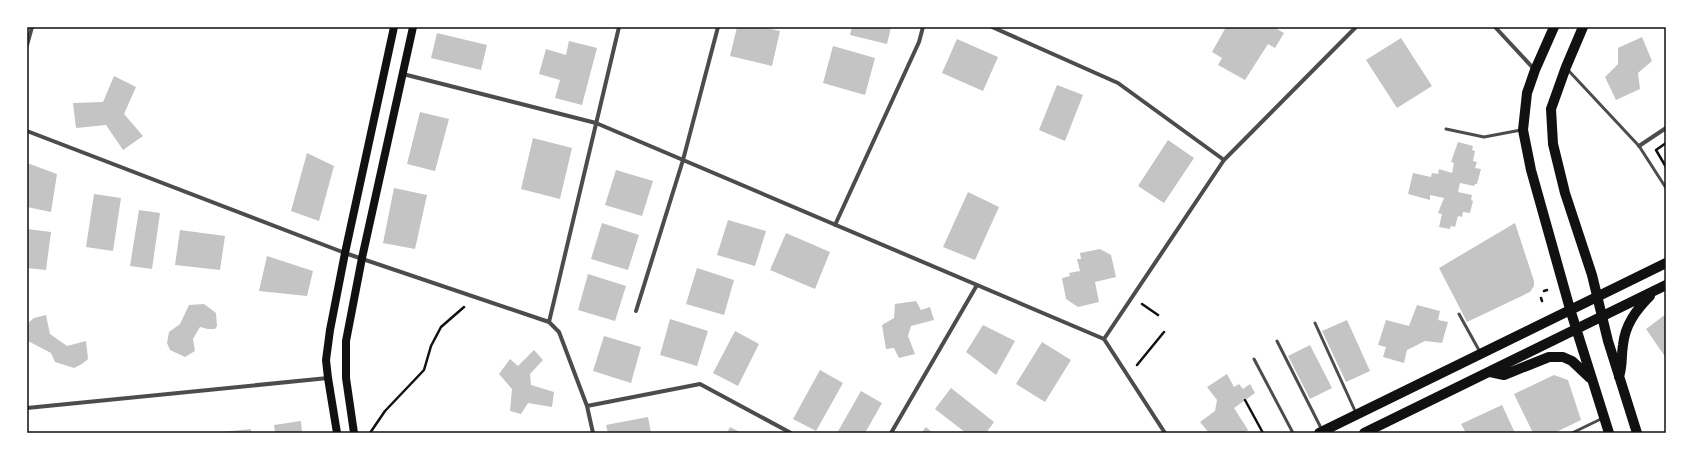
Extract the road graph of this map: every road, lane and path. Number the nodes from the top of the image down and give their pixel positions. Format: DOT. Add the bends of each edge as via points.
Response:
graph roads {
  1 [pos="32,27"];
  2 [pos="394,27"];
  3 [pos="413,27"];
  4 [pos="619,27"];
  5 [pos="718,27"];
  6 [pos="923,27"];
  7 [pos="992,27"];
  8 [pos="1356,27"];
  9 [pos="1495,27"];
  10 [pos="1554,27"];
  11 [pos="1583,27"];
  12 [pos="27,45"];
  13 [pos="1566,67"];
  14 [pos="1535,70"];
  15 [pos="403,74"];
  16 [pos="596,123"];
  17 [pos="1666,128"];
  18 [pos="1446,129"];
  19 [pos="1524,130"];
  20 [pos="27,132"];
  21 [pos="1666,143"];
  22 [pos="1639,146"];
  23 [pos="683,160"];
  24 [pos="1224,160"];
  25 [pos="1666,168"];
  26 [pos="1666,188"];
  27 [pos="835,225"];
  28 [pos="345,253"];
  29 [pos="362,258"];
  30 [pos="1666,263"];
  31 [pos="977,285"];
  32 [pos="1666,285"];
  33 [pos="1655,290"];
  34 [pos="1597,296"];
  35 [pos="1142,304"];
  36 [pos="464,307"];
  37 [pos="636,310"];
  38 [pos="1570,310"];
  39 [pos="1459,314"];
  40 [pos="1158,315"];
  41 [pos="1602,316"];
  42 [pos="549,322"];
  43 [pos="1315,323"];
  44 [pos="1576,329"];
  45 [pos="1164,332"];
  46 [pos="1104,339"];
  47 [pos="1277,341"];
  48 [pos="1481,353"];
  49 [pos="1254,359"];
  50 [pos="1137,365"];
  51 [pos="1490,372"];
  52 [pos="1619,377"];
  53 [pos="328,378"];
  54 [pos="1592,380"];
  55 [pos="1245,400"];
  56 [pos="587,406"];
  57 [pos="27,408"];
  58 [pos="1357,414"];
  59 [pos="1604,418"];
  60 [pos="1321,432"];
  61 [pos="337,433"];
  62 [pos="354,433"];
  63 [pos="370,433"];
  64 [pos="593,433"];
  65 [pos="791,433"];
  66 [pos="891,433"];
  67 [pos="1165,433"];
  68 [pos="1263,433"];
  69 [pos="1293,433"];
  70 [pos="1364,433"];
  71 [pos="1572,433"];
  72 [pos="1609,433"];
  73 [pos="1637,433"];
  1 -- 12 [label="street"];
  2 -- 28 [label="main road"];
  3 -- 15 [label="main road"];
  4 -- 16 [label="street"];
  5 -- 23 [label="street"];
  6 -- 27 [label="street" via="919,42"];
  7 -- 24 [label="street" via="1118,83"];
  8 -- 24 [label="street"];
  9 -- 14 [label="street"];
  10 -- 14 [label="main road"];
  11 -- 13 [label="main road"];
  13 -- 22 [label="lane"];
  13 -- 34 [label="main road" via="1551,109 1553,144 1565,193"];
  14 -- 19 [label="main road" via="1527,93"];
  15 -- 16 [label="street"];
  15 -- 29 [label="main road"];
  16 -- 23 [label="street"];
  16 -- 42 [label="street"];
  17 -- 22 [label="street"];
  18 -- 19 [label="lane" via="1484,138"];
  19 -- 38 [label="main road" via="1531,170"];
  20 -- 28 [label="street"];
  21 -- 25 [label="path" via="1656,150"];
  22 -- 26 [label="lane"];
  23 -- 27 [label="street"];
  23 -- 37 [label="street"];
  24 -- 46 [label="street"];
  27 -- 31 [label="street"];
  28 -- 29 [label="street"];
  28 -- 53 [label="main road" via="330,330 326,360"];
  29 -- 42 [label="street"];
  29 -- 62 [label="main road" via="346,341 346,378"];
  30 -- 34 [label="main road"];
  31 -- 46 [label="street"];
  31 -- 66 [label="street"];
  32 -- 33 [label="main road"];
  33 -- 41 [label="main road"];
  33 -- 52 [label="main road" via="1628,324"];
  34 -- 38 [label="main road"];
  34 -- 41 [label="main road"];
  35 -- 40 [label="path"];
  36 -- 63 [label="path" via="441,327 431,346 424,370 385,410"];
  38 -- 44 [label="main road"];
  38 -- 48 [label="main road"];
  39 -- 48 [label="lane"];
  41 -- 44 [label="main road"];
  41 -- 52 [label="main road"];
  42 -- 56 [label="street" via="559,332"];
  43 -- 58 [label="lane"];
  44 -- 51 [label="main road"];
  44 -- 54 [label="main road"];
  45 -- 50 [label="path"];
  46 -- 67 [label="street"];
  47 -- 60 [label="lane"];
  48 -- 58 [label="main road"];
  49 -- 69 [label="lane"];
  51 -- 54 [label="main road" via="1504,375 1549,357 1563,357 1572,361"];
  51 -- 70 [label="main road"];
  52 -- 73 [label="main road"];
  53 -- 57 [label="street"];
  53 -- 61 [label="main road"];
  54 -- 59 [label="main road"];
  55 -- 68 [label="path"];
  56 -- 64 [label="street"];
  56 -- 65 [label="street" via="700,384"];
  58 -- 60 [label="main road"];
  59 -- 71 [label="lane"];
  59 -- 72 [label="main road"];
}
